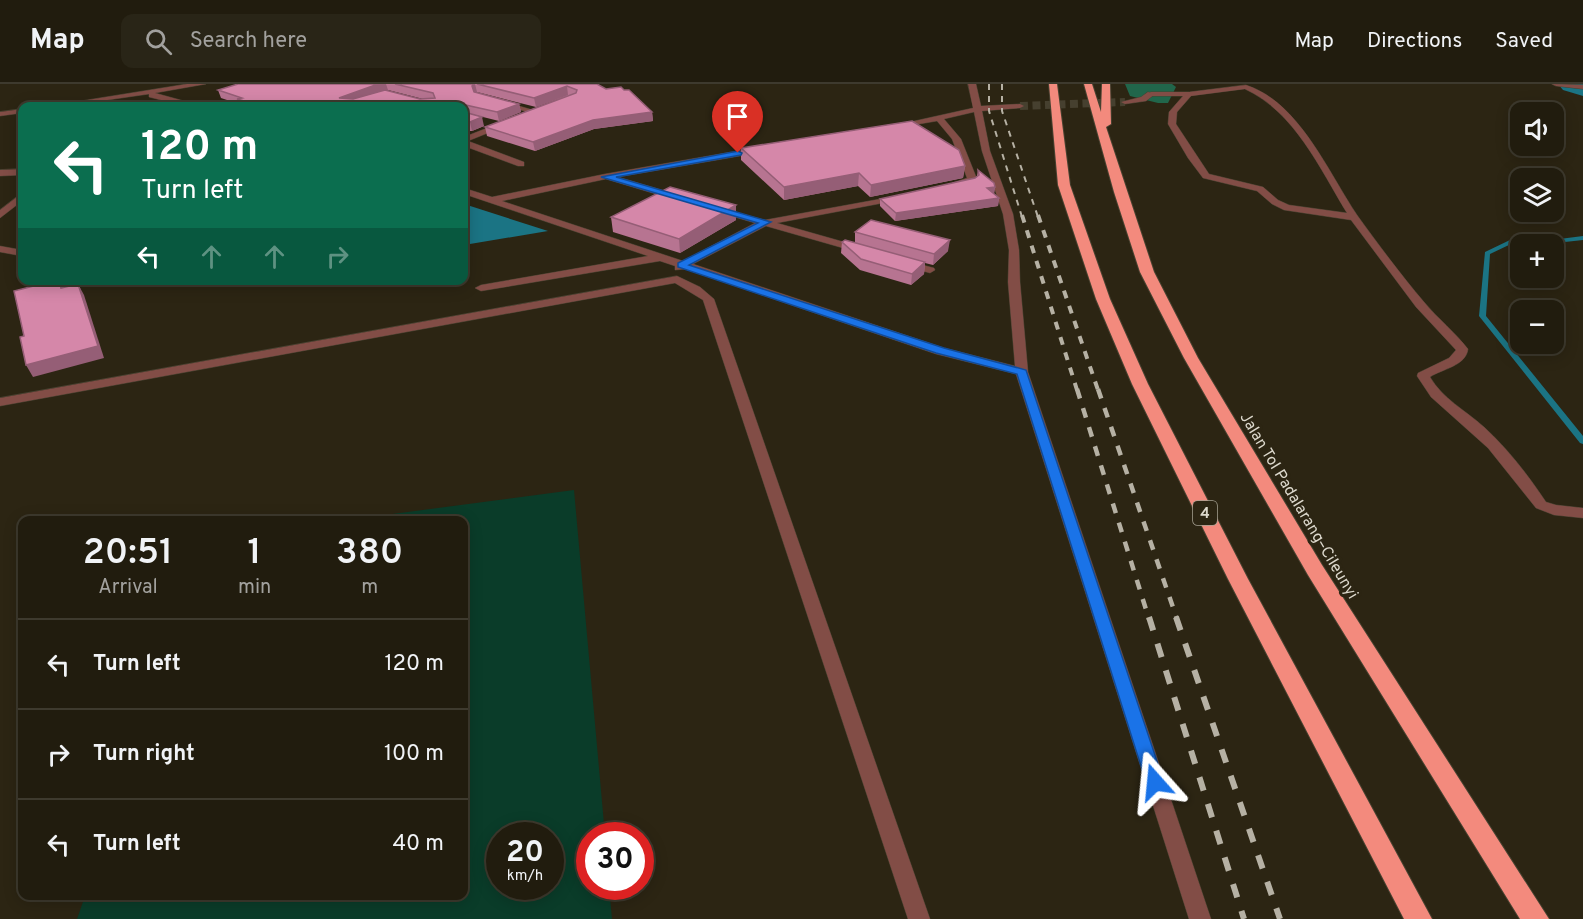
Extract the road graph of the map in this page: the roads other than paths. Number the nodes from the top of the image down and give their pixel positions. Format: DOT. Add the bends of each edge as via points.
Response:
graph roads {
  1 [pos="202,84"];
  2 [pos="972,84"];
  3 [pos="1053,84"];
  4 [pos="1088,84"];
  5 [pos="1106,84"];
  6 [pos="1264,84"];
  7 [pos="1556,84"];
  8 [pos="1246,87"];
  9 [pos="1580,88"];
  10 [pos="146,93"];
  11 [pos="1189,94"];
  12 [pos="490,99"];
  13 [pos="82,102"];
  14 [pos="178,102"];
  15 [pos="1125,102"];
  16 [pos="1020,106"];
  17 [pos="545,109"];
  18 [pos="978,109"];
  19 [pos="18,112"];
  20 [pos="536,112"];
  21 [pos="0,114"];
  22 [pos="939,118"];
  23 [pos="481,121"];
  24 [pos="499,126"];
  25 [pos="884,128"];
  26 [pos="1106,137"];
  27 [pos="468,138"];
  28 [pos="468,142"];
  29 [pos="771,148"];
  30 [pos="521,164"];
  31 [pos="18,172"];
  32 [pos="0,173"];
  33 [pos="605,177"];
  34 [pos="946,187"];
  35 [pos="468,192"];
  36 [pos="912,195"];
  37 [pos="18,199"];
  38 [pos="492,200"];
  39 [pos="691,201"];
  40 [pos="702,204"];
  41 [pos="0,215"];
  42 [pos="1353,217"];
  43 [pos="767,222"];
  44 [pos="0,249"];
  45 [pos="18,252"];
  46 [pos="876,254"];
  47 [pos="659,257"];
  48 [pos="898,261"];
  49 [pos="930,270"];
  50 [pos="679,272"];
  51 [pos="481,288"];
  52 [pos="1022,372"];
  53 [pos="0,402"];
  54 [pos="1583,513"];
  55 [pos="919,919"];
  56 [pos="1200,919"];
  57 [pos="1418,919"];
  58 [pos="1535,919"];
  1 -- 10 [label="street"];
  2 -- 18 [label="street"];
  3 -- 57 [label="highway, 4" via="1064,185 1103,299 1140,384"];
  4 -- 26 [label="highway, Jalan Tol Padalarang–Cileunyi"];
  5 -- 26 [label="highway"];
  6 -- 8 [label="street"];
  7 -- 9 [label="street"];
  8 -- 11 [label="street"];
  8 -- 42 [label="street" via="1286,115 1300,131"];
  10 -- 13 [label="street"];
  10 -- 14 [label="street"];
  11 -- 15 [label="street" via="1151,94"];
  11 -- 42 [label="street" via="1173,112 1172,124 1206,176 1260,189 1287,208"];
  12 -- 20 [label="street"];
  16 -- 18 [label="street"];
  17 -- 20 [label="street"];
  18 -- 22 [label="street"];
  18 -- 52 [label="street" via="986,151 1008,214"];
  19 -- 21 [label="street"];
  20 -- 24 [label="street"];
  22 -- 25 [label="street"];
  22 -- 34 [label="street" via="957,140 966,172 972,179"];
  23 -- 24 [label="street"];
  24 -- 27 [label="street"];
  26 -- 58 [label="highway, Jalan Tol Padalarang–Cileunyi" via="1147,272 1191,358 1315,570"];
  28 -- 30 [label="street"];
  29 -- 33 [label="street"];
  31 -- 32 [label="street"];
  33 -- 38 [label="street"];
  33 -- 39 [label="street"];
  35 -- 38 [label="street"];
  36 -- 43 [label="street"];
  37 -- 41 [label="street"];
  38 -- 47 [label="street"];
  40 -- 43 [label="street"];
  42 -- 54 [label="street" via="1420,305 1462,349 1457,360 1423,376 1428,388 1486,437 1541,505"];
  43 -- 46 [label="street"];
  43 -- 50 [label="street"];
  44 -- 45 [label="street"];
  47 -- 50 [label="street"];
  47 -- 51 [label="street"];
  48 -- 49 [label="street"];
  50 -- 52 [label="street"];
  50 -- 53 [label="street"];
  50 -- 55 [label="street" via="708,300"];
  52 -- 56 [label="street"];
}
